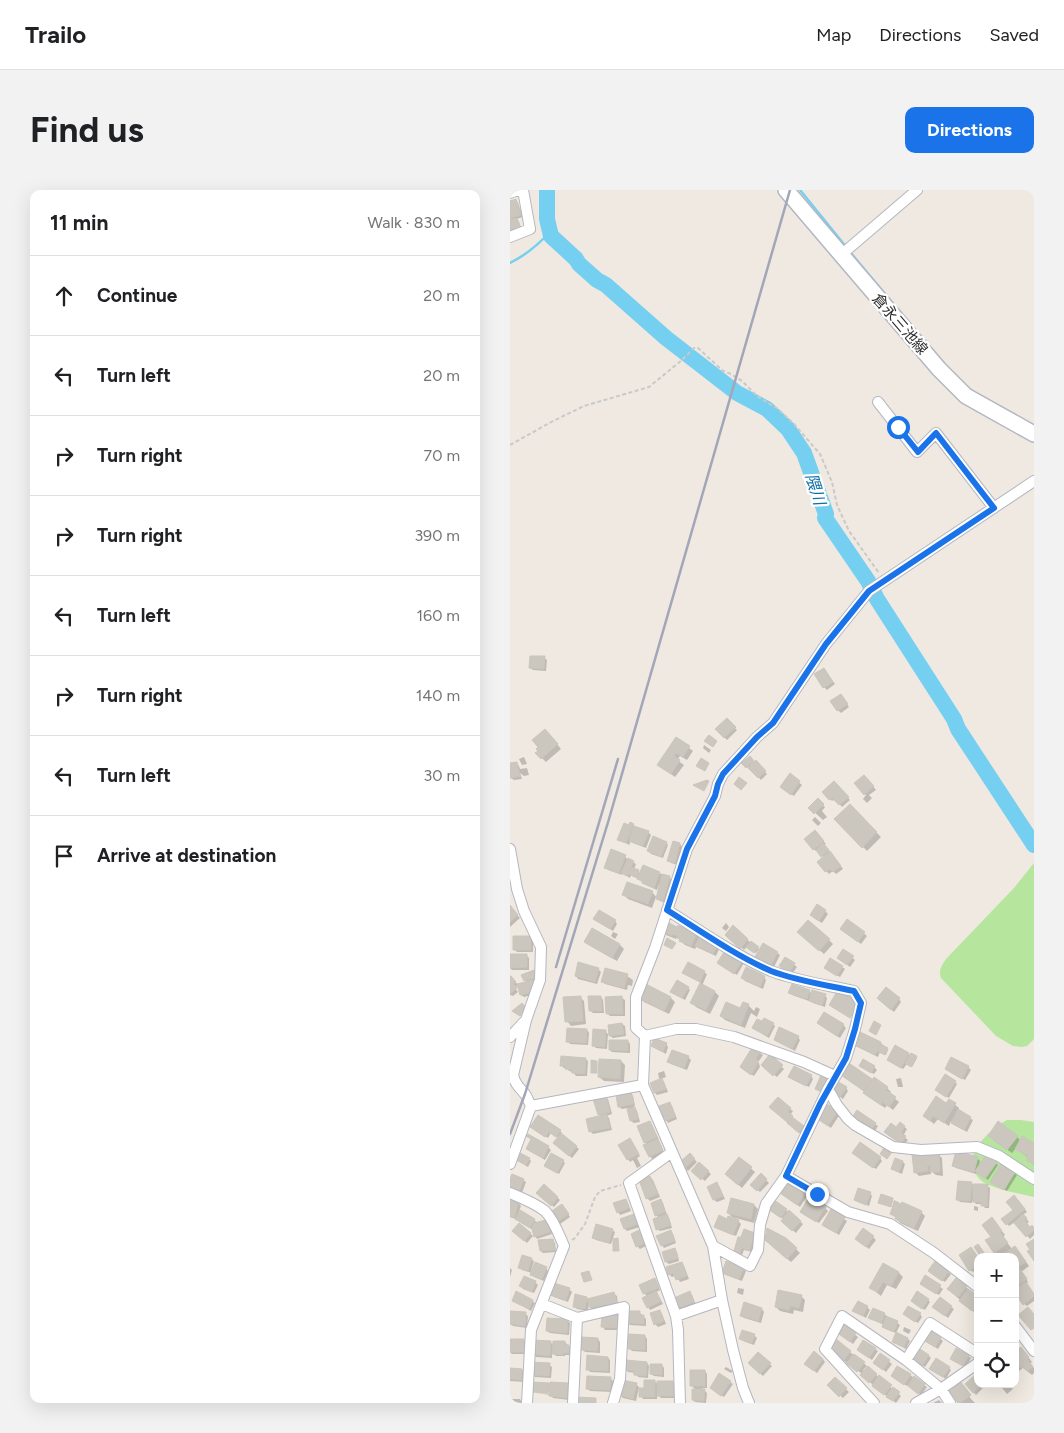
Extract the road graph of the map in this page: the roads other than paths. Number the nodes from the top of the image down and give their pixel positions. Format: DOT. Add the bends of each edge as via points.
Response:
graph roads {
  1 [pos="518,190"];
  2 [pos="523,190"];
  3 [pos="786,190"];
  4 [pos="917,190"];
  5 [pos="510,193"];
  6 [pos="510,237"];
  7 [pos="841,255"];
  8 [pos="878,402"];
  9 [pos="1034,434"];
  10 [pos="1034,481"];
  11 [pos="994,508"];
  12 [pos="510,848"];
  13 [pos="667,910"];
  14 [pos="526,1020"];
  15 [pos="645,1036"];
  16 [pos="510,1037"];
  17 [pos="835,1076"];
  18 [pos="644,1085"];
  19 [pos="828,1089"];
  20 [pos="531,1106"];
  21 [pos="672,1152"];
  22 [pos="510,1164"];
  23 [pos="786,1176"];
  24 [pos="1034,1179"];
  25 [pos="510,1193"];
  26 [pos="713,1246"];
  27 [pos="974,1284"];
  28 [pos="722,1300"];
  29 [pos="542,1304"];
  30 [pos="676,1316"];
  31 [pos="577,1318"];
  32 [pos="1019,1334"];
  33 [pos="1034,1351"];
  34 [pos="974,1352"];
  35 [pos="906,1360"];
  36 [pos="974,1366"];
  37 [pos="941,1389"];
  38 [pos="526,1403"];
  39 [pos="573,1403"];
  40 [pos="613,1403"];
  41 [pos="680,1403"];
  42 [pos="750,1403"];
  43 [pos="874,1403"];
  44 [pos="916,1403"];
  45 [pos="950,1403"];
  1 -- 5 [label="street"];
  2 -- 6 [label="street" via="530,230"];
  3 -- 7 [label="main road, 倉永三池線"];
  4 -- 7 [label="street"];
  7 -- 9 [label="main road, 倉永三池線" via="966,396"];
  8 -- 11 [label="street" via="918,452 936,433"];
  10 -- 11 [label="street"];
  11 -- 13 [label="street" via="869,591 826,644 773,723 723,774 687,849"];
  12 -- 14 [label="street" via="517,889 541,946 540,980"];
  13 -- 15 [label="street" via="636,997 636,1028"];
  13 -- 17 [label="street" via="771,971 854,991 861,1003 846,1058"];
  14 -- 16 [label="street"];
  14 -- 20 [label="street" via="513,1075"];
  15 -- 17 [label="street" via="676,1029 734,1036"];
  15 -- 18 [label="street"];
  17 -- 19 [label="street"];
  18 -- 20 [label="street"];
  18 -- 21 [label="street"];
  19 -- 23 [label="street"];
  19 -- 24 [label="street" via="848,1119 893,1147 920,1150 977,1147 999,1156"];
  20 -- 22 [label="street"];
  21 -- 26 [label="street"];
  21 -- 30 [label="street" via="629,1183"];
  23 -- 26 [label="street" via="766,1204 758,1250 750,1266"];
  23 -- 27 [label="street" via="848,1212 890,1224"];
  25 -- 29 [label="street" via="546,1212 564,1246"];
  26 -- 28 [label="street"];
  28 -- 30 [label="street"];
  28 -- 42 [label="street" via="743,1388"];
  29 -- 31 [label="street"];
  29 -- 38 [label="street" via="531,1330"];
  30 -- 41 [label="street"];
  31 -- 39 [label="street"];
  31 -- 40 [label="street" via="624,1307 620,1379"];
  32 -- 33 [label="street"];
  34 -- 35 [label="street" via="930,1324"];
  35 -- 37 [label="street"];
  35 -- 43 [label="street" via="842,1316 825,1349"];
  36 -- 37 [label="street"];
  37 -- 44 [label="street"];
  37 -- 45 [label="street"];
}
